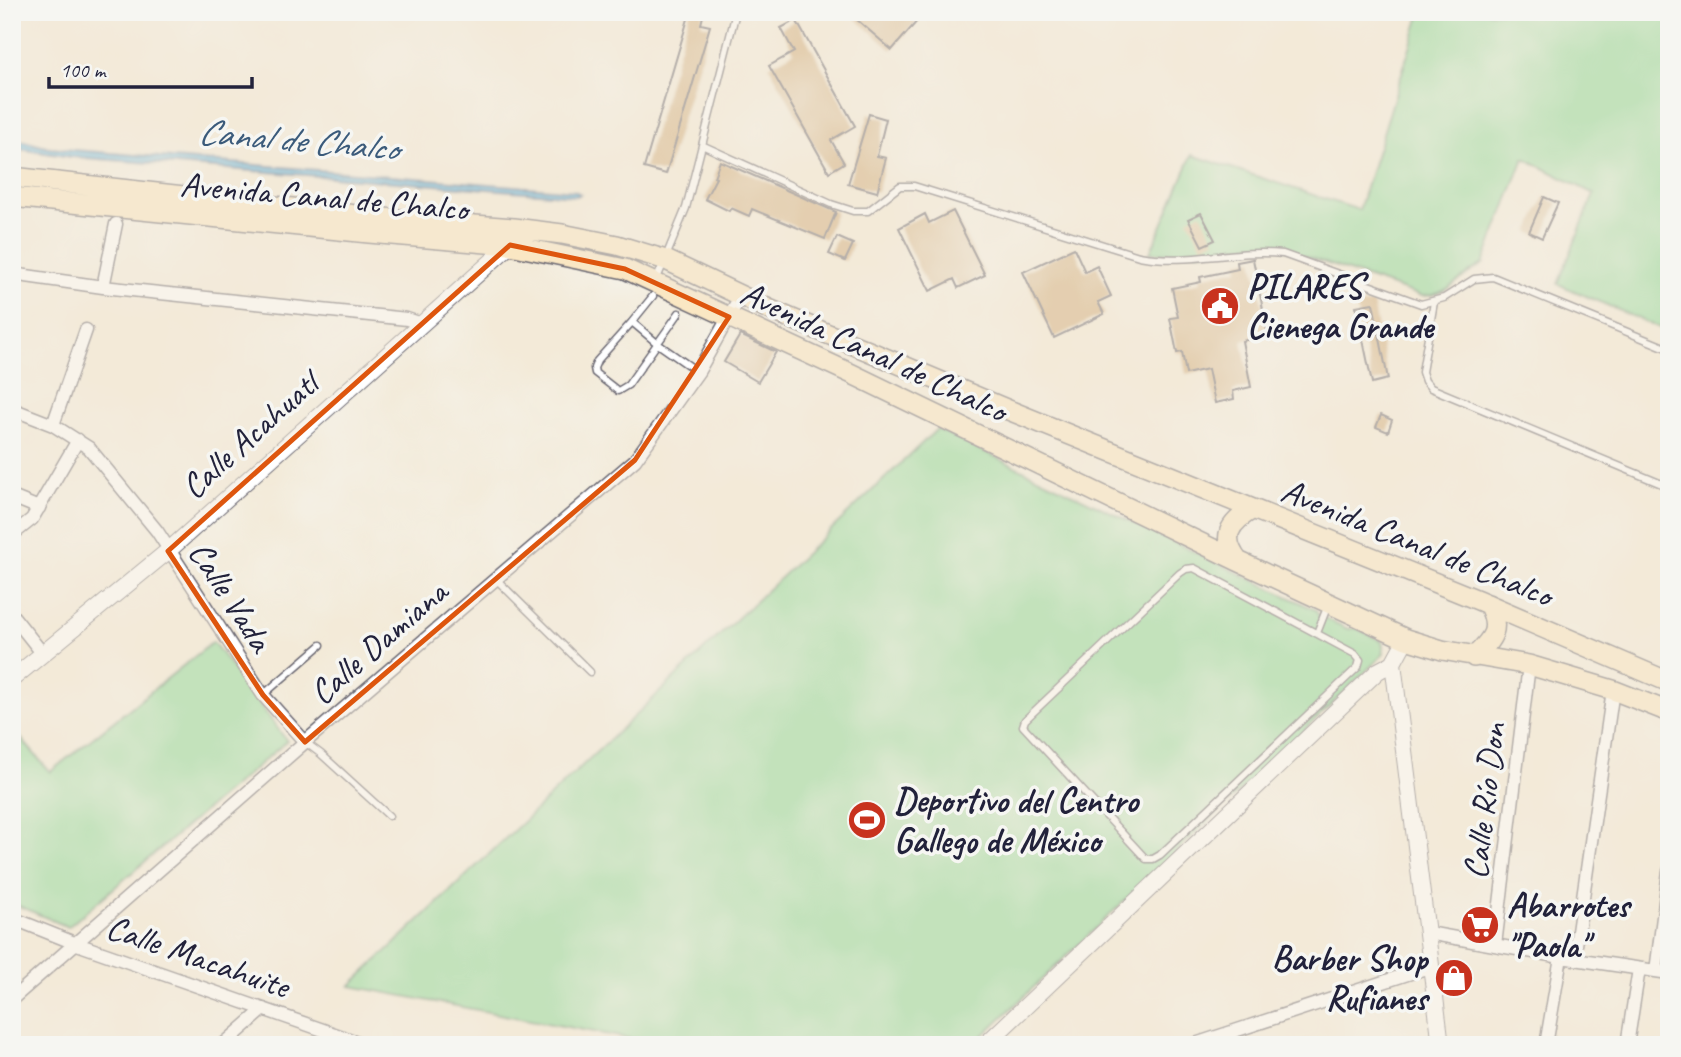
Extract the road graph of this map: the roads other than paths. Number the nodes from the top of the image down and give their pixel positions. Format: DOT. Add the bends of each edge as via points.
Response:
graph roads {
  1 [pos="736,12"];
  2 [pos="704,146"];
  3 [pos="12,177"];
  4 [pos="12,197"];
  5 [pos="116,223"];
  6 [pos="512,236"];
  7 [pos="666,260"];
  8 [pos="12,274"];
  9 [pos="103,287"];
  10 [pos="654,289"];
  11 [pos="741,295"];
  12 [pos="1434,302"];
  13 [pos="679,313"];
  14 [pos="729,317"];
  15 [pos="632,322"];
  16 [pos="422,324"];
  17 [pos="86,330"];
  18 [pos="658,344"];
  19 [pos="1669,349"];
  20 [pos="698,372"];
  21 [pos="12,409"];
  22 [pos="52,425"];
  23 [pos="78,440"];
  24 [pos="1669,487"];
  25 [pos="12,497"];
  26 [pos="39,508"];
  27 [pos="1252,509"];
  28 [pos="12,536"];
  29 [pos="168,551"];
  30 [pos="1238,561"];
  31 [pos="495,578"];
  32 [pos="1329,604"];
  33 [pos="1488,604"];
  34 [pos="12,615"];
  35 [pos="1317,633"];
  36 [pos="1406,639"];
  37 [pos="321,645"];
  38 [pos="43,654"];
  39 [pos="1474,657"];
  40 [pos="1393,663"];
  41 [pos="1529,665"];
  42 [pos="590,672"];
  43 [pos="12,679"];
  44 [pos="1669,682"];
  45 [pos="1613,690"];
  46 [pos="263,695"];
  47 [pos="1669,712"];
  48 [pos="305,742"];
  49 [pos="389,817"];
  50 [pos="1669,872"];
  51 [pos="12,918"];
  52 [pos="1428,933"];
  53 [pos="77,944"];
  54 [pos="1495,945"];
  55 [pos="1567,958"];
  56 [pos="1432,965"];
  57 [pos="1639,969"];
  58 [pos="1662,972"];
  59 [pos="12,999"];
  60 [pos="264,1009"];
  61 [pos="223,1045"];
  62 [pos="366,1045"];
  63 [pos="985,1045"];
  64 [pos="1192,1045"];
  65 [pos="1441,1045"];
  66 [pos="1546,1045"];
  67 [pos="1627,1045"];
  1 -- 2 [label="lane"];
  2 -- 7 [label="lane"];
  2 -- 12 [label="lane" via="853,211 867,211 900,186 914,186 1139,256 1164,261 1283,254 1421,304"];
  3 -- 6 [label="main road, Avenida Canal de Chalco"];
  4 -- 6 [label="main road, Avenida Canal de Chalco" via="369,233"];
  5 -- 9 [label="street"];
  6 -- 7 [label="main road, Avenida Canal de Chalco" via="562,234"];
  6 -- 10 [label="main road, Avenida Canal de Chalco" via="625,269"];
  6 -- 16 [label="street, Calle Acahuatl"];
  7 -- 10 [label="lane"];
  7 -- 11 [label="main road, Avenida Canal de Chalco"];
  8 -- 9 [label="street"];
  9 -- 16 [label="street"];
  10 -- 14 [label="main road, Avenida Canal de Chalco"];
  10 -- 15 [label="lane"];
  11 -- 14 [label="street, Calle Damiana"];
  11 -- 27 [label="main road, Avenida Canal de Chalco"];
  12 -- 19 [label="lane" via="1474,279 1493,277"];
  12 -- 24 [label="lane" via="1422,372 1430,388"];
  13 -- 18 [label="lane"];
  14 -- 20 [label="street, Calle Damiana"];
  14 -- 30 [label="main road, Avenida Canal de Chalco"];
  15 -- 18 [label="lane"];
  15 -- 18 [label="lane" via="597,362 595,373 622,390"];
  16 -- 29 [label="street, Calle Acahuatl"];
  17 -- 22 [label="street"];
  18 -- 20 [label="lane"];
  20 -- 31 [label="street, Calle Damiana" via="635,460"];
  21 -- 22 [label="street, Calle Vada"];
  22 -- 23 [label="street, Calle Vada"];
  23 -- 26 [label="street"];
  23 -- 29 [label="street, Calle Vada" via="157,531"];
  25 -- 26 [label="street"];
  26 -- 28 [label="street"];
  27 -- 30 [label="main road" via="1236,518 1230,532 1228,549"];
  27 -- 33 [label="main road, Avenida Canal de Chalco"];
  29 -- 38 [label="street, Calle Acahuatl"];
  29 -- 46 [label="street, Calle Vada"];
  30 -- 32 [label="main road, Avenida Canal de Chalco"];
  31 -- 42 [label="lane"];
  31 -- 48 [label="street, Calle Damiana"];
  32 -- 35 [label="lane"];
  32 -- 36 [label="main road, Avenida Canal de Chalco"];
  33 -- 39 [label="main road" via="1495,626 1492,639"];
  33 -- 44 [label="main road, Avenida Canal de Chalco"];
  34 -- 38 [label="street"];
  35 -- 35 [label="lane" via="1356,653 1358,667 1153,859 1146,859 1024,730 1025,720 1186,569 1194,568"];
  36 -- 39 [label="main road, Avenida Canal de Chalco"];
  36 -- 40 [label="street"];
  37 -- 46 [label="lane"];
  38 -- 43 [label="street, Calle Acahuatl"];
  39 -- 41 [label="main road, Avenida Canal de Chalco"];
  40 -- 52 [label="street"];
  40 -- 63 [label="street" via="1378,671"];
  41 -- 45 [label="main road, Avenida Canal de Chalco"];
  41 -- 54 [label="street, Calle Río Don"];
  45 -- 47 [label="main road, Avenida Canal de Chalco"];
  45 -- 55 [label="street"];
  46 -- 48 [label="street, Calle Vada"];
  48 -- 49 [label="lane"];
  48 -- 53 [label="street, Calle Damiana"];
  50 -- 58 [label="street"];
  51 -- 53 [label="street, Calle Macahuite"];
  52 -- 54 [label="street"];
  52 -- 56 [label="street"];
  53 -- 59 [label="street, Calle Damiana"];
  53 -- 60 [label="street, Calle Macahuite"];
  54 -- 55 [label="street"];
  55 -- 57 [label="street"];
  55 -- 66 [label="street"];
  56 -- 64 [label="street"];
  56 -- 65 [label="street"];
  57 -- 58 [label="street"];
  57 -- 67 [label="street"];
  60 -- 61 [label="street"];
  60 -- 62 [label="street, Calle Macahuite"];
}
